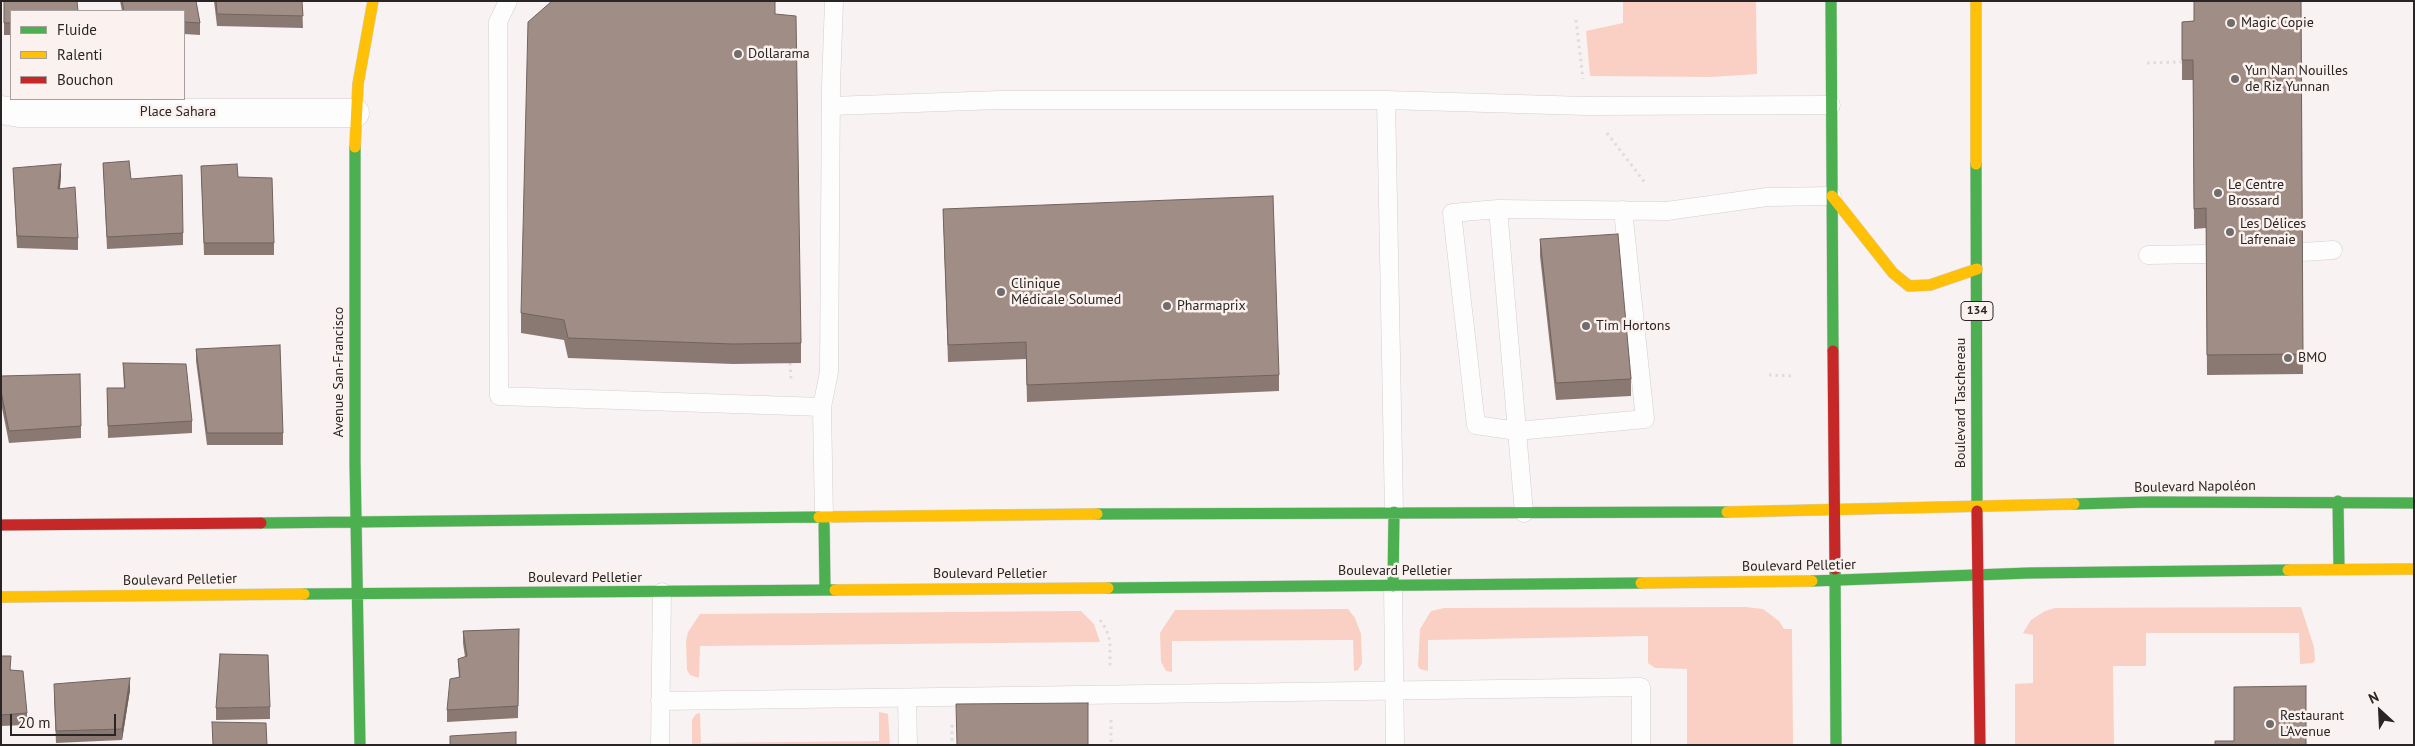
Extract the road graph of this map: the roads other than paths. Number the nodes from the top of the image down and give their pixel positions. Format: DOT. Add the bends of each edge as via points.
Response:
graph roads {
  1 [pos="373,1"];
  2 [pos="508,1"];
  3 [pos="834,1"];
  4 [pos="1831,1"];
  5 [pos="1976,1"];
  6 [pos="1386,100"];
  7 [pos="1832,104"];
  8 [pos="831,106"];
  9 [pos="1,110"];
  10 [pos="355,113"];
  11 [pos="1832,196"];
  12 [pos="1498,209"];
  13 [pos="1623,210"];
  14 [pos="2333,250"];
  15 [pos="2303,252"];
  16 [pos="2148,254"];
  17 [pos="2206,254"];
  18 [pos="1977,268"];
  19 [pos="822,407"];
  20 [pos="1517,430"];
  21 [pos="2338,501"];
  22 [pos="2414,503"];
  23 [pos="1977,507"];
  24 [pos="1834,510"];
  25 [pos="1394,512"];
  26 [pos="1524,513"];
  27 [pos="824,518"];
  28 [pos="356,522"];
  29 [pos="1,525"];
  30 [pos="2339,569"];
  31 [pos="2414,569"];
  32 [pos="1978,575"];
  33 [pos="1834,581"];
  34 [pos="1393,586"];
  35 [pos="824,590"];
  36 [pos="662,592"];
  37 [pos="358,595"];
  38 [pos="1,597"];
  39 [pos="1395,690"];
  40 [pos="907,698"];
  41 [pos="660,701"];
  42 [pos="360,745"];
  43 [pos="660,745"];
  44 [pos="908,745"];
  45 [pos="1395,745"];
  46 [pos="1641,745"];
  47 [pos="1836,745"];
  48 [pos="1980,745"];
  1 -- 10 [label="street, Avenue San-Francisco"];
  2 -- 19 [label="lane" via="498,22 499,396"];
  3 -- 8 [label="lane"];
  4 -- 7 [label="street"];
  5 -- 18 [label="street, Boulevard Taschereau / 134"];
  6 -- 7 [label="lane" via="1586,106"];
  6 -- 8 [label="lane" via="1000,100"];
  6 -- 25 [label="lane"];
  7 -- 11 [label="street"];
  8 -- 19 [label="lane" via="829,372"];
  9 -- 10 [label="street, Place Sahara" via="19,113"];
  10 -- 28 [label="street, Avenue San-Francisco"];
  11 -- 13 [label="lane" via="1767,197 1667,211"];
  11 -- 18 [label="street" via="1893,273 1909,286 1930,285"];
  11 -- 24 [label="street"];
  12 -- 13 [label="lane"];
  12 -- 20 [label="lane"];
  12 -- 20 [label="lane" via="1452,213 1476,425"];
  13 -- 20 [label="lane" via="1645,419"];
  14 -- 15 [label="lane"];
  16 -- 17 [label="lane"];
  18 -- 23 [label="street, Boulevard Taschereau / 134"];
  19 -- 27 [label="lane"];
  20 -- 26 [label="lane"];
  21 -- 22 [label="street, Boulevard Napoléon"];
  21 -- 23 [label="street, Boulevard Napoléon"];
  21 -- 30 [label="street"];
  23 -- 24 [label="street"];
  23 -- 32 [label="street, Boulevard Taschereau / 134"];
  24 -- 26 [label="street"];
  24 -- 33 [label="street"];
  25 -- 26 [label="street"];
  25 -- 27 [label="street"];
  25 -- 34 [label="street"];
  27 -- 28 [label="street"];
  27 -- 35 [label="street"];
  28 -- 29 [label="street"];
  28 -- 37 [label="street, Avenue San-Francisco"];
  30 -- 31 [label="street"];
  30 -- 32 [label="street"];
  32 -- 33 [label="street, Boulevard Pelletier"];
  32 -- 48 [label="street, Boulevard Taschereau / 134"];
  33 -- 34 [label="street, Boulevard Pelletier"];
  33 -- 47 [label="street"];
  34 -- 35 [label="street, Boulevard Pelletier"];
  34 -- 39 [label="lane"];
  35 -- 36 [label="street, Boulevard Pelletier"];
  36 -- 37 [label="street, Boulevard Pelletier"];
  36 -- 41 [label="lane"];
  37 -- 38 [label="street, Boulevard Pelletier"];
  37 -- 42 [label="street, Avenue San-Francisco"];
  39 -- 40 [label="lane"];
  39 -- 45 [label="lane"];
  39 -- 46 [label="lane" via="1641,687"];
  40 -- 41 [label="lane"];
  40 -- 44 [label="lane"];
  41 -- 43 [label="lane"];
}
